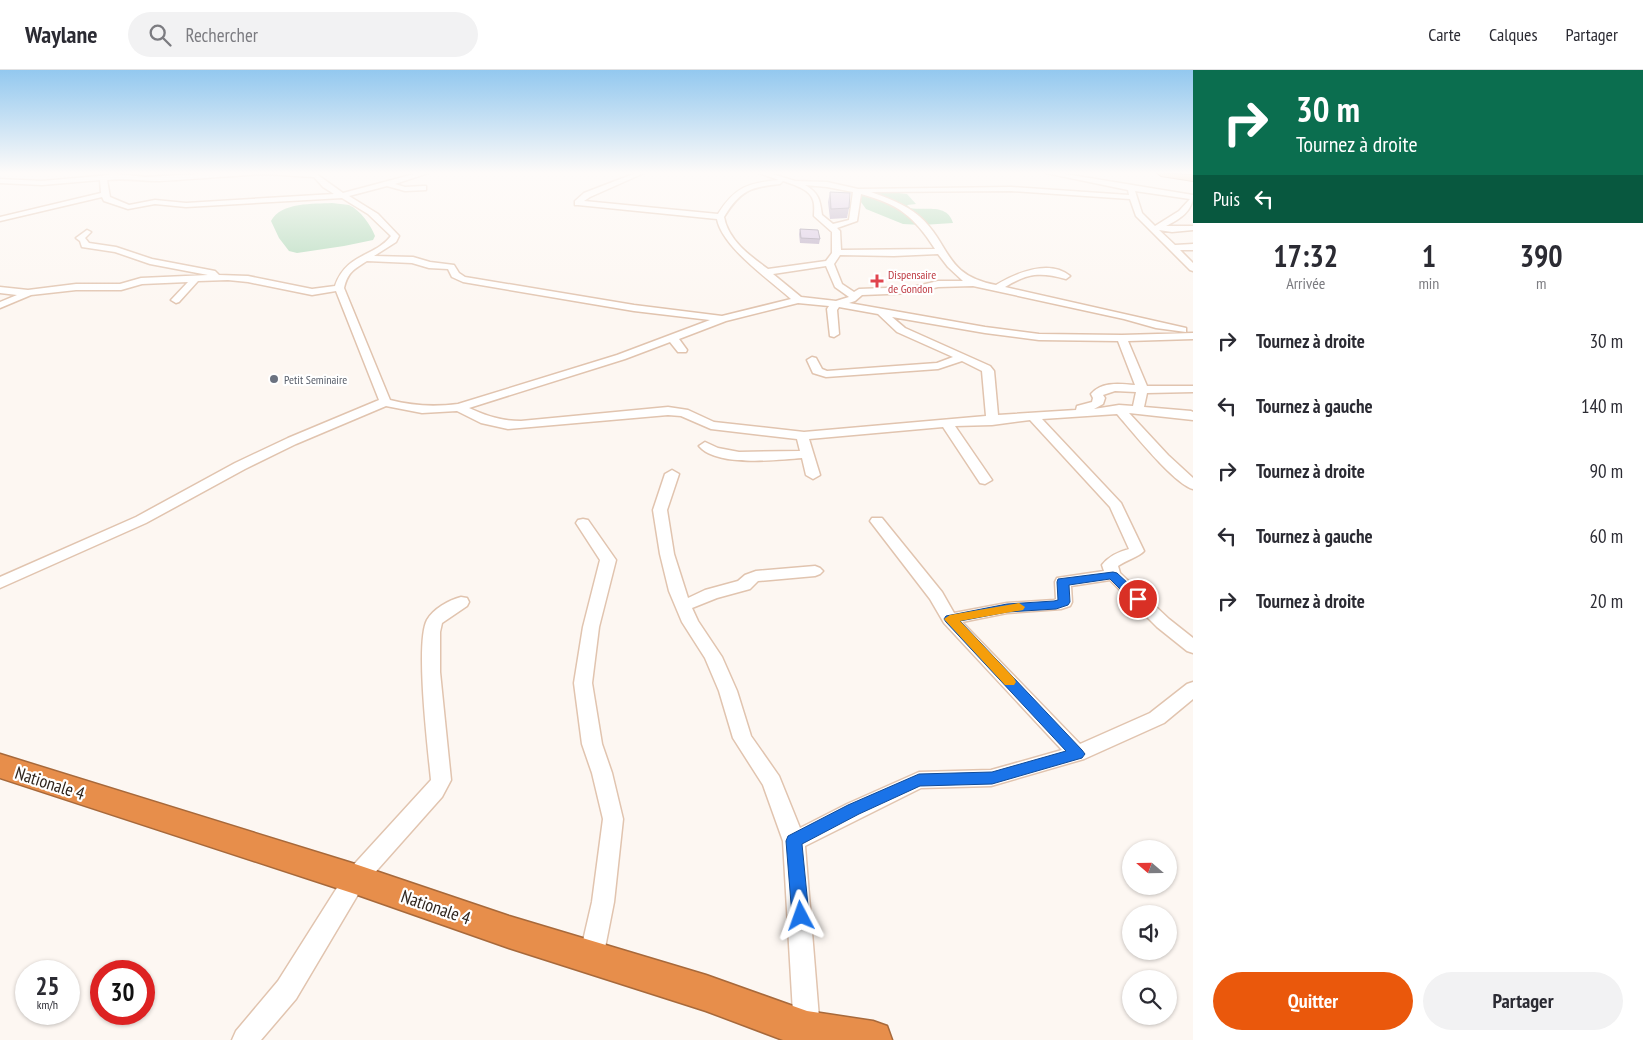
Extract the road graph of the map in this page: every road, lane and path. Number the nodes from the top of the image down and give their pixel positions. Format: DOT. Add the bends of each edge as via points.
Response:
graph roads {
  1 [pos="377,218"];
  2 [pos="721,218"];
  3 [pos="821,218"];
  4 [pos="853,218"];
  5 [pos="917,218"];
  6 [pos="1144,218"];
  7 [pos="1172,218"];
  8 [pos="833,227"];
  9 [pos="1156,228"];
  10 [pos="1193,228"];
  11 [pos="87,232"];
  12 [pos="1193,247"];
  13 [pos="1175,248"];
  14 [pos="938,251"];
  15 [pos="837,252"];
  16 [pos="366,258"];
  17 [pos="829,263"];
  18 [pos="1193,268"];
  19 [pos="766,272"];
  20 [pos="1066,276"];
  21 [pos="228,277"];
  22 [pos="194,280"];
  23 [pos="973,283"];
  24 [pos="339,288"];
  25 [pos="997,288"];
  26 [pos="0,290"];
  27 [pos="28,293"];
  28 [pos="855,296"];
  29 [pos="176,300"];
  30 [pos="798,300"];
  31 [pos="837,304"];
  32 [pos="0,305"];
  33 [pos="880,311"];
  34 [pos="722,319"];
  35 [pos="834,334"];
  36 [pos="1193,335"];
  37 [pos="672,337"];
  38 [pos="1122,338"];
  39 [pos="682,350"];
  40 [pos="960,358"];
  41 [pos="812,360"];
  42 [pos="1142,388"];
  43 [pos="1193,389"];
  44 [pos="384,402"];
  45 [pos="459,406"];
  46 [pos="1119,409"];
  47 [pos="1138,410"];
  48 [pos="1068,413"];
  49 [pos="1193,416"];
  50 [pos="1034,417"];
  51 [pos="992,421"];
  52 [pos="947,424"];
  53 [pos="804,436"];
  54 [pos="705,446"];
  55 [pos="807,454"];
  56 [pos="672,474"];
  57 [pos="813,475"];
  58 [pos="985,480"];
  59 [pos="1193,485"];
  60 [pos="877,521"];
  61 [pos="583,523"];
  62 [pos="816,571"];
  63 [pos="1113,575"];
  64 [pos="0,583"];
  65 [pos="461,602"];
  66 [pos="683,606"];
  67 [pos="950,619"];
  68 [pos="1193,647"];
  69 [pos="1193,689"];
  70 [pos="1077,754"];
  71 [pos="0,766"];
  72 [pos="794,841"];
  73 [pos="355,880"];
  74 [pos="591,958"];
  75 [pos="806,1030"];
  76 [pos="244,1040"];
  77 [pos="873,1040"];
  1 -- 16 [label="street" via="394,236 388,244"];
  2 -- 19 [label="street" via="726,232 744,255"];
  3 -- 8 [label="street"];
  4 -- 8 [label="street"];
  5 -- 14 [label="street" via="926,227"];
  6 -- 9 [label="street"];
  7 -- 9 [label="street"];
  8 -- 15 [label="street"];
  9 -- 10 [label="street"];
  9 -- 13 [label="street"];
  11 -- 21 [label="street" via="80,238 85,245"];
  12 -- 13 [label="street"];
  13 -- 18 [label="street"];
  14 -- 15 [label="street"];
  14 -- 23 [label="street"];
  15 -- 17 [label="street"];
  16 -- 24 [label="street" via="345,271"];
  16 -- 34 [label="street" via="417,260 451,267 455,275 463,279 634,308"];
  17 -- 19 [label="street"];
  17 -- 28 [label="street" via="837,284"];
  19 -- 30 [label="street"];
  20 -- 25 [label="street" via="1035,270"];
  21 -- 22 [label="street"];
  21 -- 24 [label="street" via="312,292"];
  22 -- 27 [label="street" via="141,281 121,287 76,287"];
  22 -- 29 [label="street"];
  23 -- 25 [label="street"];
  23 -- 28 [label="street" via="938,284 913,290 864,291"];
  24 -- 44 [label="street"];
  25 -- 36 [label="street" via="1122,315"];
  26 -- 27 [label="street"];
  27 -- 32 [label="street"];
  28 -- 31 [label="street"];
  30 -- 31 [label="street"];
  30 -- 34 [label="street"];
  31 -- 33 [label="street"];
  31 -- 35 [label="street" via="831,312"];
  33 -- 38 [label="street" via="1022,335"];
  33 -- 40 [label="street" via="901,330"];
  34 -- 37 [label="street"];
  36 -- 38 [label="street"];
  37 -- 39 [label="street"];
  37 -- 45 [label="street" via="621,357"];
  38 -- 42 [label="street"];
  40 -- 41 [label="street" via="938,366 826,374 817,371"];
  40 -- 51 [label="street" via="988,371"];
  42 -- 43 [label="street"];
  42 -- 47 [label="street"];
  42 -- 48 [label="street" via="1104,389 1097,394 1097,404"];
  44 -- 45 [label="street" via="422,411"];
  44 -- 64 [label="street" via="292,441 141,520"];
  45 -- 53 [label="street" via="480,418 508,425 668,411 711,425"];
  46 -- 47 [label="street"];
  46 -- 48 [label="street"];
  46 -- 59 [label="street" via="1170,466"];
  47 -- 49 [label="street"];
  48 -- 50 [label="street"];
  50 -- 51 [label="street"];
  50 -- 63 [label="street" via="1116,506 1137,551 1121,556 1110,565"];
  51 -- 52 [label="street"];
  52 -- 53 [label="street"];
  52 -- 58 [label="street"];
  53 -- 55 [label="street"];
  54 -- 55 [label="street" via="749,457"];
  55 -- 57 [label="street"];
  56 -- 66 [label="street" via="660,510"];
  60 -- 67 [label="street" via="936,596"];
  61 -- 74 [label="street" via="608,560 591,627 583,683 592,744 613,819 603,902"];
  62 -- 66 [label="street" via="756,576 744,586 711,594"];
  63 -- 67 [label="street" via="1063,582 1064,602 1056,605 1007,608"];
  63 -- 68 [label="street"];
  65 -- 73 [label="street" via="439,615 432,628 441,780 435,791"];
  66 -- 72 [label="street" via="713,657 742,738 772,782"];
  67 -- 70 [label="street"];
  69 -- 70 [label="street" via="1156,718"];
  70 -- 72 [label="street" via="992,778 919,780"];
  71 -- 73 [label="highway, Nationale 4"];
  72 -- 75 [label="street"];
  73 -- 74 [label="highway, Nationale 4"];
  73 -- 76 [label="street" via="287,990"];
  74 -- 75 [label="highway, Nationale 4"];
  75 -- 77 [label="highway, Nationale 4"];
}
